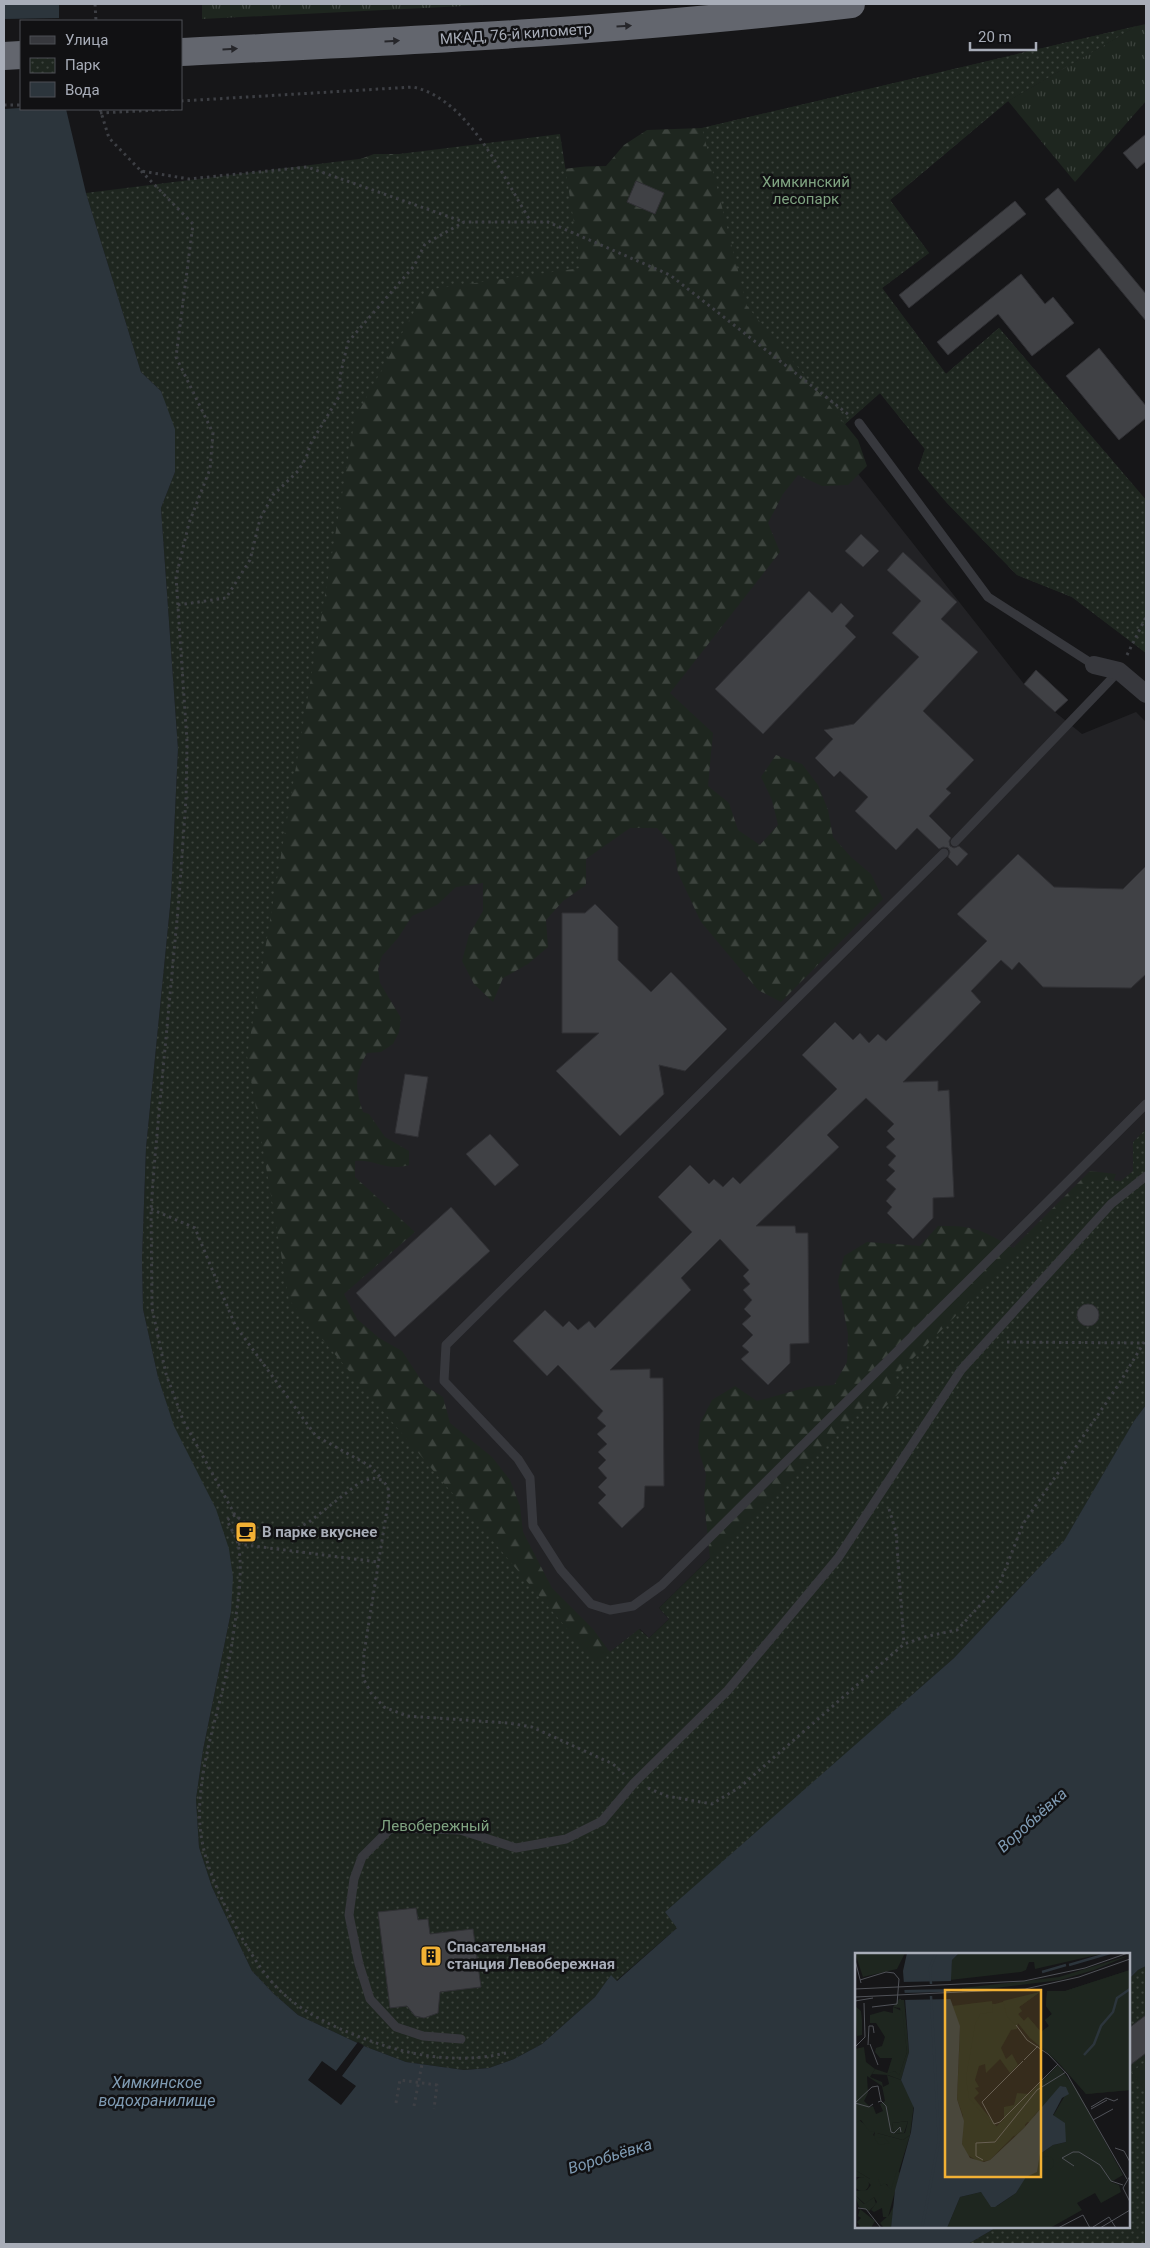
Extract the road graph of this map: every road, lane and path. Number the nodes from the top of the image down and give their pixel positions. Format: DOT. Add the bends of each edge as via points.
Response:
graph roads {
  1 [pos="96,4"];
  2 [pos="851,4"];
  3 [pos="96,20"];
  4 [pos="182,52"];
  5 [pos="20,55"];
  6 [pos="4,56"];
  7 [pos="182,101"];
  8 [pos="4,105"];
  9 [pos="20,105"];
  10 [pos="138,110"];
  11 [pos="100,111"];
  12 [pos="141,171"];
  13 [pos="464,222"];
  14 [pos="531,222"];
  15 [pos="859,423"];
  16 [pos="178,605"];
  17 [pos="1146,617"];
  18 [pos="1094,665"];
  19 [pos="1119,671"];
  20 [pos="1146,694"];
  21 [pos="955,842"];
  22 [pos="944,853"];
  23 [pos="1146,1104"];
  24 [pos="1146,1176"];
  25 [pos="152,1210"];
  26 [pos="1146,1339"];
  27 [pos="986,1342"];
  28 [pos="1143,1343"];
  29 [pos="382,1480"];
  30 [pos="883,1488"];
  31 [pos="235,1515"];
  32 [pos="238,1544"];
  33 [pos="378,1562"];
  34 [pos="904,1644"];
  35 [pos="634,1783"];
  36 [pos="461,2039"];
  37 [pos="506,2053"];
  38 [pos="422,2064"];
  39 [pos="418,2082"];
  40 [pos="396,2104"];
  41 [pos="414,2106"];
  42 [pos="434,2109"];
  1 -- 3 [label="path"];
  4 -- 2 [label="highway, МКАД, 76-й километр, one-way" via="501,36 734,18"];
  5 -- 6 [label="highway"];
  7 -- 14 [label="path" via="413,86 426,90 457,112 485,146"];
  8 -- 9 [label="path"];
  10 -- 11 [label="path"];
  11 -- 12 [label="path" via="110,138"];
  12 -- 13 [label="path" via="189,179 307,167"];
  12 -- 16 [label="path" via="193,224 176,357 212,433 210,469 188,523 176,577"];
  13 -- 14 [label="path"];
  13 -- 16 [label="path" via="425,244 414,266 348,342 340,376 340,395 298,470 273,495 260,519 250,560 226,598"];
  14 -- 15 [label="path" via="548,222 670,275"];
  15 -- 18 [label="lane" via="988,597"];
  16 -- 25 [label="path" via="188,742 186,799"];
  17 -- 19 [label="path"];
  18 -- 19 [label="street"];
  19 -- 20 [label="street"];
  19 -- 21 [label="lane"];
  22 -- 23 [label="lane" via="446,1345 444,1382 518,1459 530,1478 533,1526 561,1570 591,1604 610,1610 633,1606 662,1585"];
  24 -- 27 [label="lane" via="1111,1204"];
  25 -- 29 [label="path" via="195,1228 235,1325 316,1436 370,1466"];
  25 -- 31 [label="path" via="152,1308 166,1374 183,1420"];
  26 -- 28 [label="path"];
  27 -- 28 [label="path"];
  27 -- 30 [label="lane" via="961,1370"];
  28 -- 34 [label="path" via="1119,1384 1023,1524 999,1585 957,1630"];
  29 -- 31 [label="path" via="372,1478 359,1483 309,1522 292,1530 274,1534 250,1527"];
  29 -- 33 [label="path" via="390,1497"];
  30 -- 34 [label="path" via="896,1532"];
  30 -- 35 [label="lane" via="838,1558 728,1690"];
  31 -- 32 [label="path" via="227,1520"];
  32 -- 33 [label="path"];
  32 -- 37 [label="path" via="240,1589 236,1621 200,1803 201,1835 211,1872 230,1916 260,1969 286,1998 327,2022 366,2040 418,2054 481,2059"];
  33 -- 35 [label="path" via="366,1632 363,1678 371,1693 384,1706 407,1716 532,1727 613,1764"];
  34 -- 35 [label="path" via="740,1787 712,1804 667,1796"];
  35 -- 36 [label="lane" via="602,1821 566,1839 516,1848 460,1830 391,1828 362,1857 354,1879 349,1915 370,1999 396,2026 423,2036"];
  38 -- 39 [label="path"];
  39 -- 40 [label="path" via="400,2080"];
  39 -- 41 [label="path"];
  39 -- 42 [label="path" via="437,2085"];
}
